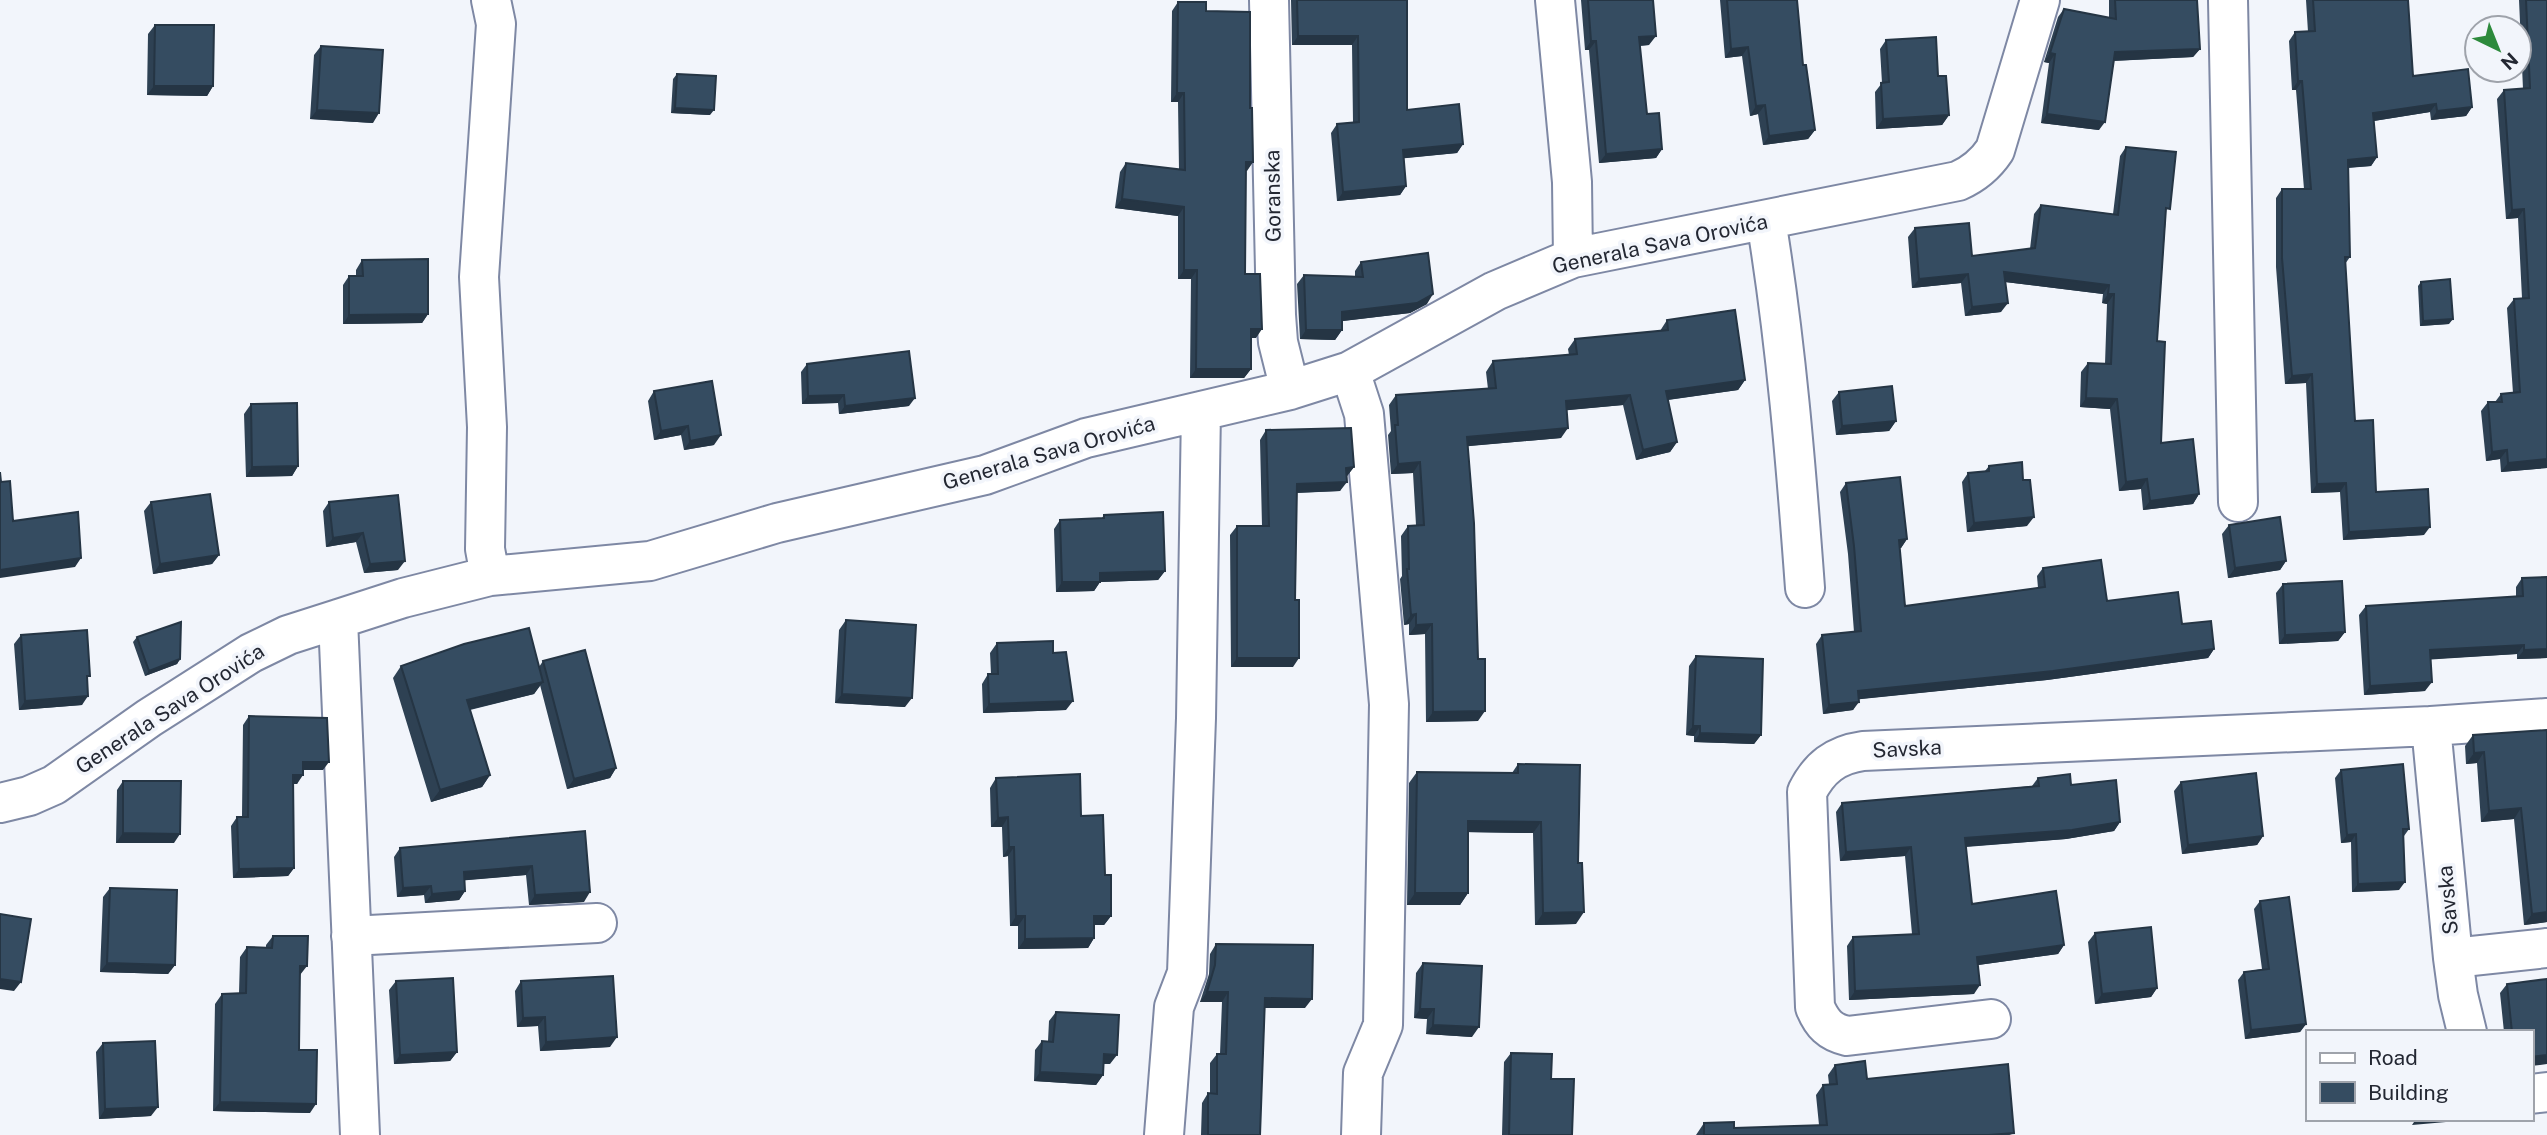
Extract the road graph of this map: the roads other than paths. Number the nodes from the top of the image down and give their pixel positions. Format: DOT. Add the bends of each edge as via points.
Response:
graph roads {
  1 [pos="491,0"];
  2 [pos="1269,0"];
  3 [pos="1555,0"];
  4 [pos="2040,0"];
  5 [pos="2228,0"];
  6 [pos="1766,220"];
  7 [pos="1573,258"];
  8 [pos="1350,371"];
  9 [pos="1290,390"];
  10 [pos="1201,411"];
  11 [pos="2238,502"];
  12 [pos="490,576"];
  13 [pos="1805,588"];
  14 [pos="338,619"];
  15 [pos="2547,718"];
  16 [pos="2431,726"];
  17 [pos="0,803"];
  18 [pos="597,923"];
  19 [pos="352,936"];
  20 [pos="2547,948"];
  21 [pos="2453,958"];
  22 [pos="1991,1019"];
  23 [pos="2467,1030"];
  24 [pos="360,1135"];
  25 [pos="1164,1135"];
  26 [pos="1361,1135"];
  1 -- 12 [label="street" via="496,24 479,277 487,427 485,549"];
  2 -- 9 [label="street, Goranska" via="1276,315"];
  3 -- 7 [label="street" via="1572,182"];
  4 -- 6 [label="street, Generala Sava Orovića" via="1995,150 1973,174 1958,181"];
  5 -- 11 [label="street"];
  6 -- 7 [label="street, Generala Sava Orovića"];
  6 -- 13 [label="street" via="1781,312"];
  7 -- 8 [label="street, Generala Sava Orovića" via="1496,291"];
  8 -- 9 [label="street, Generala Sava Orovića"];
  8 -- 26 [label="street" via="1364,414 1388,704 1383,1025 1363,1073"];
  9 -- 10 [label="street, Generala Sava Orovića"];
  10 -- 12 [label="street, Generala Sava Orovića" via="1086,438 985,475 778,523 650,561"];
  10 -- 25 [label="street" via="1187,973 1174,1007"];
  12 -- 14 [label="street, Generala Sava Orovića"];
  14 -- 17 [label="street, Generala Sava Orovića" via="251,653 54,785"];
  14 -- 19 [label="street"];
  15 -- 16 [label="street, Savska"];
  16 -- 21 [label="street, Savska"];
  16 -- 22 [label="street, Savska" via="1863,751 1834,760 1822,768 1807,792 1815,1007 1821,1020 1847,1036"];
  18 -- 19 [label="street"];
  19 -- 24 [label="street"];
  20 -- 21 [label="street"];
  21 -- 23 [label="street, Savska"];
}
